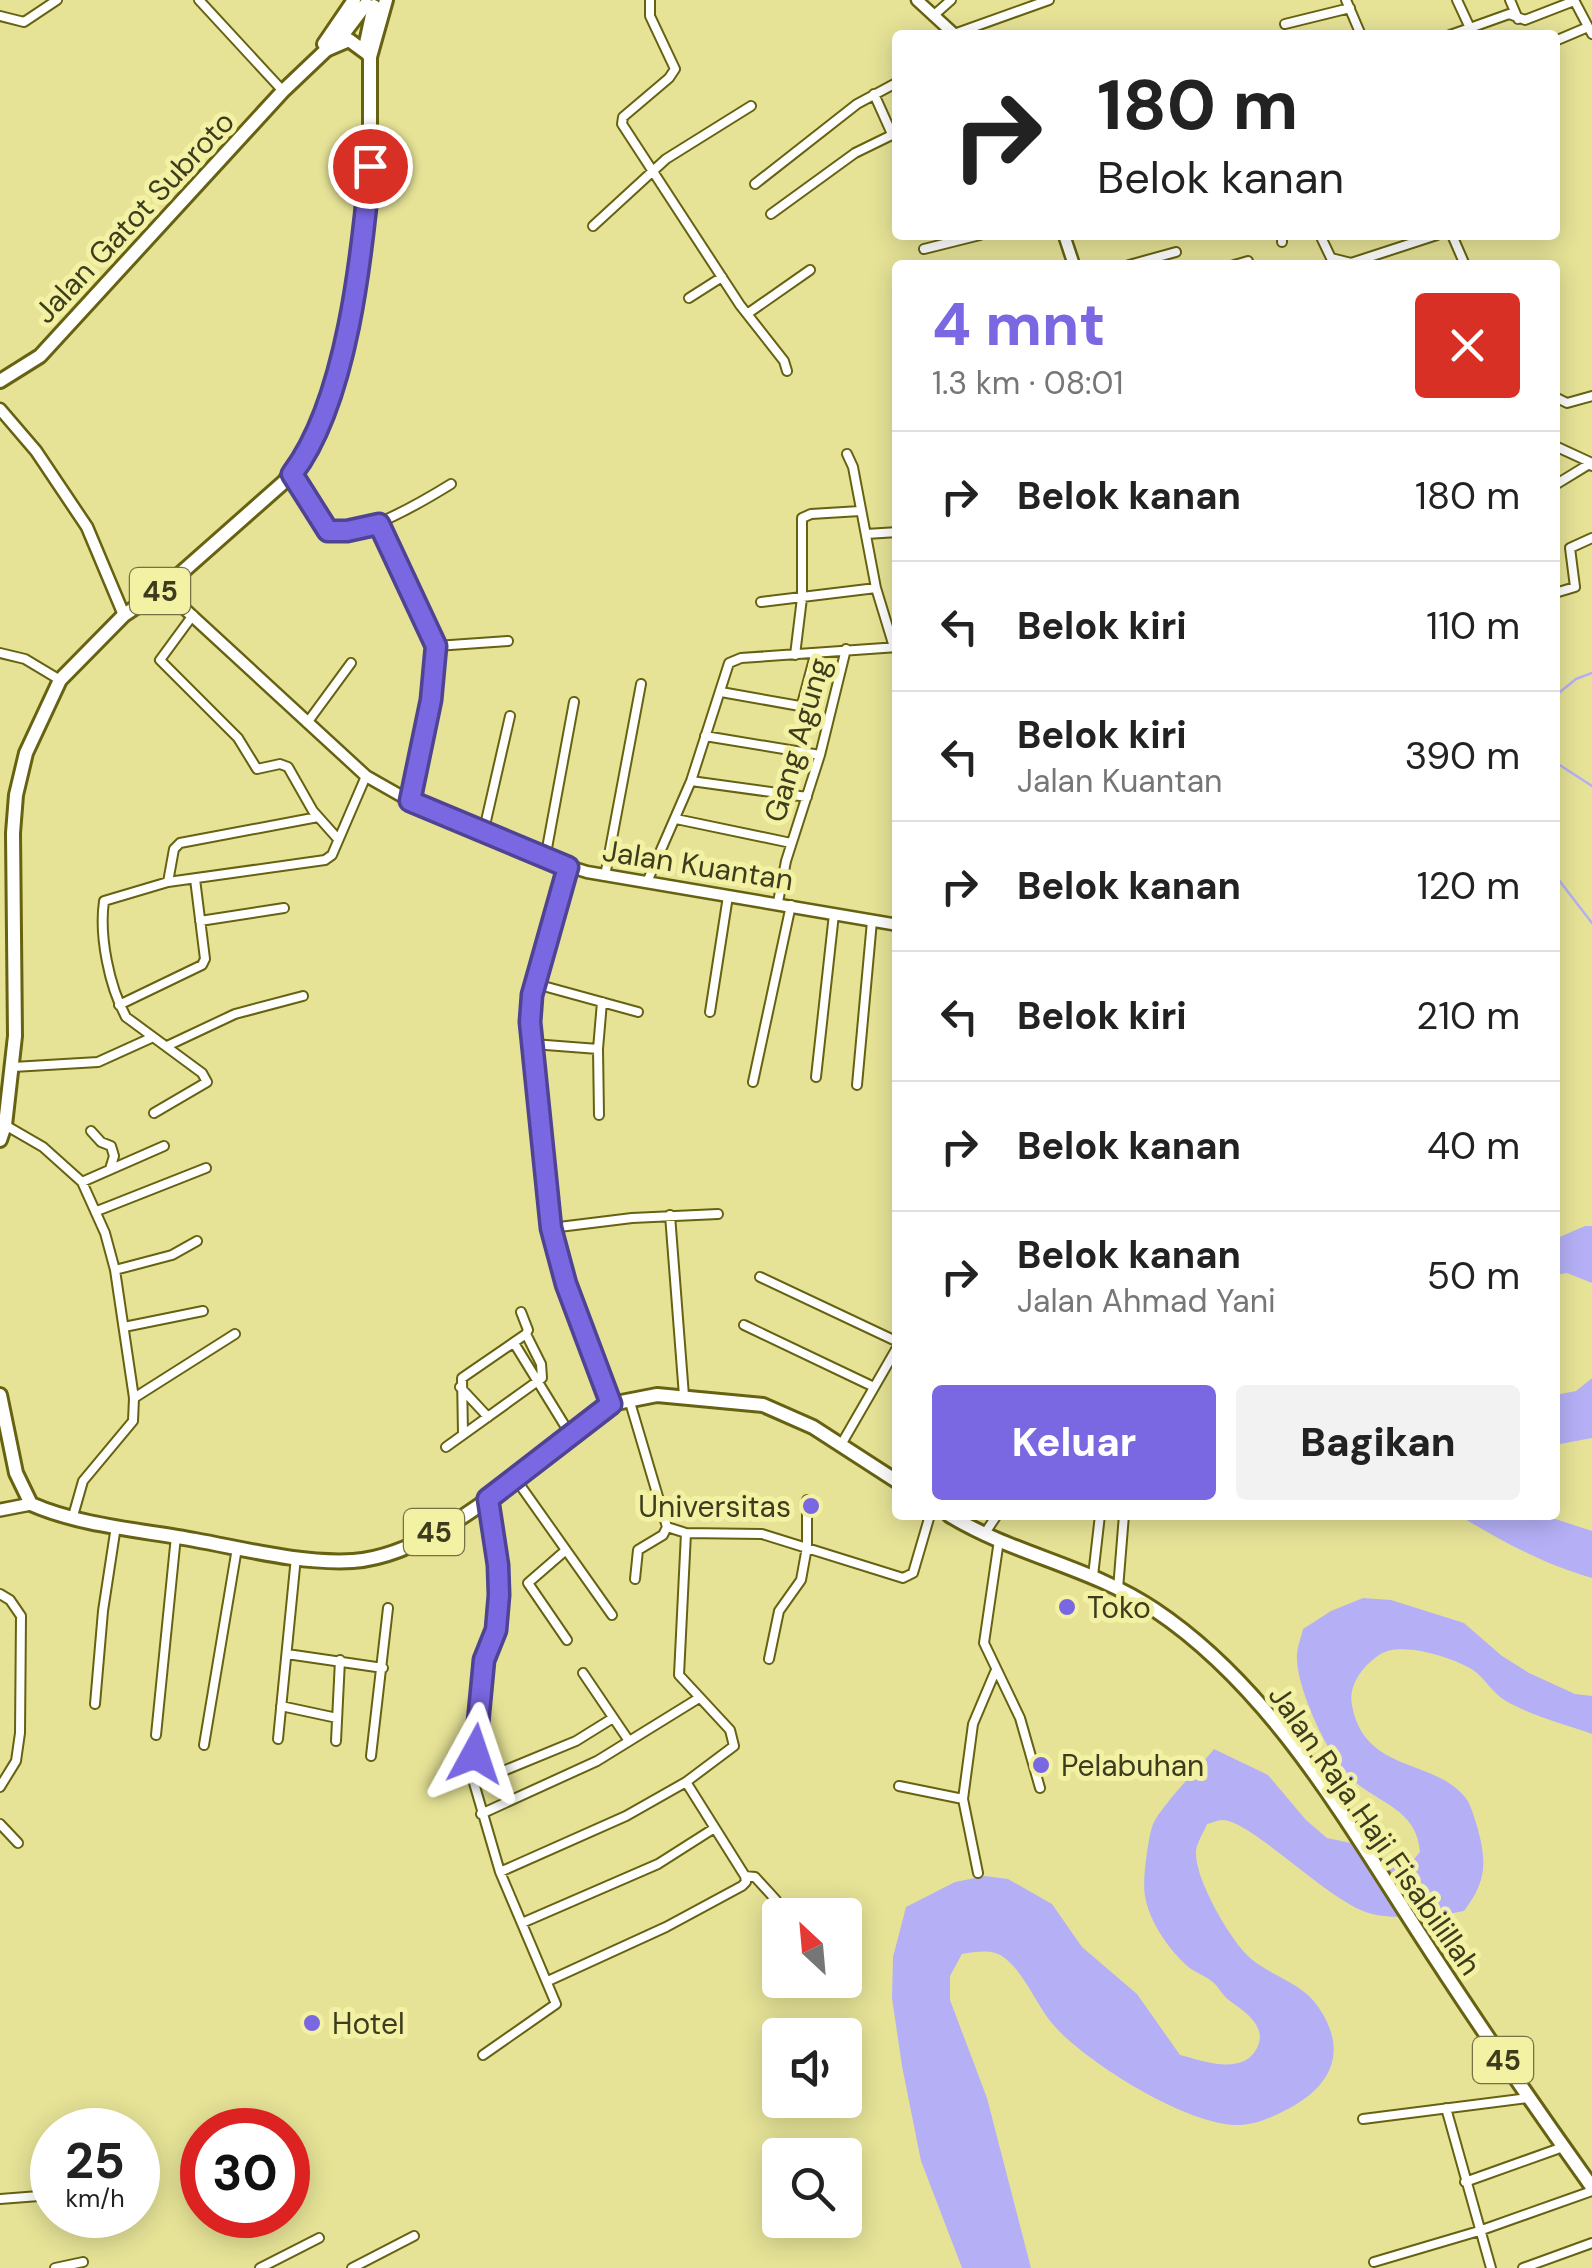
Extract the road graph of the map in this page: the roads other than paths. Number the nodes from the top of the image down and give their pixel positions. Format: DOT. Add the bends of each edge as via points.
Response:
graph roads {
  1 [pos="44,0"];
  2 [pos="58,0"];
  3 [pos="200,0"];
  4 [pos="396,0"];
  5 [pos="650,0"];
  6 [pos="917,0"];
  7 [pos="951,0"];
  8 [pos="1048,0"];
  9 [pos="1457,0"];
  10 [pos="1510,0"];
  11 [pos="1574,0"];
  12 [pos="371,2"];
  13 [pos="1348,4"];
  14 [pos="38,13"];
  15 [pos="0,16"];
  16 [pos="933,16"];
  17 [pos="1518,18"];
  18 [pos="1285,24"];
  19 [pos="380,26"];
  20 [pos="1470,28"];
  21 [pos="949,30"];
  22 [pos="965,30"];
  23 [pos="1359,30"];
  24 [pos="1464,30"];
  25 [pos="1590,30"];
  26 [pos="344,33"];
  27 [pos="1560,39"];
  28 [pos="328,48"];
  29 [pos="368,52"];
  30 [pos="297,77"];
  31 [pos="892,85"];
  32 [pos="283,91"];
  33 [pos="874,94"];
  34 [pos="752,106"];
  35 [pos="892,127"];
  36 [pos="892,134"];
  37 [pos="655,172"];
  38 [pos="755,184"];
  39 [pos="771,214"];
  40 [pos="594,226"];
  41 [pos="960,240"];
  42 [pos="1322,240"];
  43 [pos="1421,240"];
  44 [pos="924,249"];
  45 [pos="1176,252"];
  46 [pos="1147,260"];
  47 [pos="1339,260"];
  48 [pos="1360,260"];
  49 [pos="810,270"];
  50 [pos="722,277"];
  51 [pos="689,298"];
  52 [pos="747,314"];
  53 [pos="787,371"];
  54 [pos="0,381"];
  55 [pos="1592,396"];
  56 [pos="1560,400"];
  57 [pos="0,409"];
  58 [pos="1560,448"];
  59 [pos="848,454"];
  60 [pos="1592,464"];
  61 [pos="292,474"];
  62 [pos="1560,482"];
  63 [pos="451,484"];
  64 [pos="860,511"];
  65 [pos="379,524"];
  66 [pos="892,532"];
  67 [pos="866,534"];
  68 [pos="1592,538"];
  69 [pos="876,588"];
  70 [pos="162,589"];
  71 [pos="1560,592"];
  72 [pos="802,598"];
  73 [pos="761,602"];
  74 [pos="124,615"];
  75 [pos="193,615"];
  76 [pos="892,634"];
  77 [pos="508,641"];
  78 [pos="436,646"];
  79 [pos="892,646"];
  80 [pos="846,649"];
  81 [pos="0,654"];
  82 [pos="815,654"];
  83 [pos="795,656"];
  84 [pos="350,662"];
  85 [pos="60,680"];
  86 [pos="641,684"];
  87 [pos="722,692"];
  88 [pos="574,702"];
  89 [pos="510,716"];
  90 [pos="307,723"];
  91 [pos="706,736"];
  92 [pos="820,754"];
  93 [pos="366,776"];
  94 [pos="690,781"];
  95 [pos="807,797"];
  96 [pos="410,801"];
  97 [pos="318,817"];
  98 [pos="676,819"];
  99 [pos="483,834"];
  100 [pos="338,839"];
  101 [pos="791,844"];
  102 [pos="545,859"];
  103 [pos="568,867"];
  104 [pos="604,876"];
  105 [pos="195,879"];
  106 [pos="168,882"];
  107 [pos="647,882"];
  108 [pos="728,896"];
  109 [pos="778,902"];
  110 [pos="792,905"];
  111 [pos="284,908"];
  112 [pos="834,914"];
  113 [pos="200,921"];
  114 [pos="872,921"];
  115 [pos="892,924"];
  116 [pos="536,984"];
  117 [pos="303,996"];
  118 [pos="602,1002"];
  119 [pos="119,1004"];
  120 [pos="638,1012"];
  121 [pos="710,1012"];
  122 [pos="151,1038"];
  123 [pos="533,1044"];
  124 [pos="167,1046"];
  125 [pos="598,1049"];
  126 [pos="13,1067"];
  127 [pos="816,1077"];
  128 [pos="754,1082"];
  129 [pos="857,1085"];
  130 [pos="154,1113"];
  131 [pos="599,1115"];
  132 [pos="6,1125"];
  133 [pos="92,1130"];
  134 [pos="0,1140"];
  135 [pos="164,1146"];
  136 [pos="206,1168"];
  137 [pos="110,1169"];
  138 [pos="82,1182"];
  139 [pos="97,1211"];
  140 [pos="718,1214"];
  141 [pos="670,1215"];
  142 [pos="551,1228"];
  143 [pos="197,1242"];
  144 [pos="115,1270"];
  145 [pos="760,1277"];
  146 [pos="202,1311"];
  147 [pos="521,1312"];
  148 [pos="744,1325"];
  149 [pos="124,1327"];
  150 [pos="235,1334"];
  151 [pos="526,1334"];
  152 [pos="514,1343"];
  153 [pos="892,1346"];
  154 [pos="892,1357"];
  155 [pos="539,1382"];
  156 [pos="460,1387"];
  157 [pos="874,1388"];
  158 [pos="0,1395"];
  159 [pos="684,1396"];
  160 [pos="134,1398"];
  161 [pos="630,1399"];
  162 [pos="611,1404"];
  163 [pos="488,1417"];
  164 [pos="463,1433"];
  165 [pos="570,1434"];
  166 [pos="842,1444"];
  167 [pos="446,1447"];
  168 [pos="515,1478"];
  169 [pos="892,1478"];
  170 [pos="488,1499"];
  171 [pos="808,1500"];
  172 [pos="30,1504"];
  173 [pos="0,1510"];
  174 [pos="72,1516"];
  175 [pos="928,1520"];
  176 [pos="959,1520"];
  177 [pos="994,1520"];
  178 [pos="1099,1520"];
  179 [pos="1124,1520"];
  180 [pos="116,1526"];
  181 [pos="667,1527"];
  182 [pos="686,1534"];
  183 [pos="985,1534"];
  184 [pos="176,1536"];
  185 [pos="999,1540"];
  186 [pos="807,1547"];
  187 [pos="237,1548"];
  188 [pos="566,1550"];
  189 [pos="296,1557"];
  190 [pos="1093,1576"];
  191 [pos="635,1580"];
  192 [pos="1118,1589"];
  193 [pos="0,1594"];
  194 [pos="388,1608"];
  195 [pos="612,1615"];
  196 [pos="567,1640"];
  197 [pos="287,1654"];
  198 [pos="770,1659"];
  199 [pos="340,1660"];
  200 [pos="383,1668"];
  201 [pos="996,1672"];
  202 [pos="582,1673"];
  203 [pos="699,1698"];
  204 [pos="95,1704"];
  205 [pos="281,1706"];
  206 [pos="337,1718"];
  207 [pos="613,1718"];
  208 [pos="156,1736"];
  209 [pos="278,1739"];
  210 [pos="336,1741"];
  211 [pos="629,1742"];
  212 [pos="204,1745"];
  213 [pos="371,1756"];
  214 [pos="686,1782"];
  215 [pos="474,1783"];
  216 [pos="899,1786"];
  217 [pos="0,1787"];
  218 [pos="1040,1788"];
  219 [pos="964,1798"];
  220 [pos="482,1814"];
  221 [pos="0,1824"];
  222 [pos="714,1828"];
  223 [pos="18,1843"];
  224 [pos="500,1872"];
  225 [pos="978,1872"];
  226 [pos="745,1876"];
  227 [pos="774,1898"];
  228 [pos="522,1923"];
  229 [pos="548,1980"];
  230 [pos="482,2055"];
  231 [pos="1528,2098"];
  232 [pos="1446,2108"];
  233 [pos="1363,2120"];
  234 [pos="1563,2147"];
  235 [pos="1465,2182"];
  236 [pos="1592,2189"];
  237 [pos="30,2197"];
  238 [pos="0,2199"];
  239 [pos="1479,2231"];
  240 [pos="414,2236"];
  241 [pos="319,2238"];
  242 [pos="1592,2243"];
  243 [pos="83,2262"];
  244 [pos="1374,2262"];
  245 [pos="357,2267"];
  246 [pos="55,2268"];
  247 [pos="260,2268"];
  248 [pos="1491,2268"];
  249 [pos="1524,2268"];
  1 -- 14 [label="street"];
  2 -- 14 [label="street"];
  3 -- 32 [label="street"];
  4 -- 19 [label="main road"];
  5 -- 37 [label="street" via="650,16 675,71 621,121"];
  6 -- 16 [label="street"];
  7 -- 16 [label="street"];
  8 -- 22 [label="street"];
  9 -- 20 [label="street"];
  10 -- 17 [label="street"];
  11 -- 17 [label="street"];
  11 -- 25 [label="street"];
  12 -- 19 [label="main road"];
  12 -- 26 [label="main road"];
  12 -- 29 [label="main road"];
  12 -- 30 [label="main road"];
  13 -- 18 [label="street"];
  13 -- 23 [label="street"];
  14 -- 15 [label="street" via="24,22"];
  16 -- 21 [label="street"];
  17 -- 20 [label="street" via="1509,14"];
  19 -- 29 [label="main road"];
  20 -- 24 [label="street"];
  25 -- 27 [label="street"];
  26 -- 28 [label="main road"];
  26 -- 29 [label="main road" via="358,35"];
  28 -- 29 [label="main road" via="349,40"];
  28 -- 30 [label="main road"];
  29 -- 61 [label="main road, 45" via="370,166 361,269 319,428"];
  30 -- 32 [label="main road, Jalan Gatot Subroto"];
  31 -- 33 [label="street"];
  32 -- 54 [label="main road, Jalan Gatot Subroto" via="40,356"];
  33 -- 35 [label="street"];
  33 -- 38 [label="street"];
  34 -- 37 [label="street"];
  36 -- 39 [label="street"];
  37 -- 40 [label="street"];
  37 -- 50 [label="street"];
  41 -- 44 [label="street"];
  42 -- 47 [label="street"];
  43 -- 48 [label="street"];
  45 -- 46 [label="street"];
  49 -- 52 [label="street"];
  50 -- 51 [label="street"];
  50 -- 52 [label="street"];
  52 -- 53 [label="street"];
  55 -- 56 [label="street"];
  57 -- 74 [label="street" via="87,527"];
  58 -- 60 [label="street"];
  59 -- 64 [label="street"];
  60 -- 62 [label="street"];
  61 -- 65 [label="street" via="328,531"];
  61 -- 70 [label="main road, 45"];
  63 -- 65 [label="street"];
  64 -- 67 [label="street"];
  64 -- 72 [label="street" via="802,518"];
  65 -- 78 [label="street"];
  66 -- 67 [label="street"];
  67 -- 69 [label="street"];
  68 -- 71 [label="street" via="1570,548 1575,588"];
  69 -- 72 [label="street"];
  69 -- 76 [label="street"];
  70 -- 74 [label="main road, 45"];
  70 -- 75 [label="street, Jalan Kuantan"];
  72 -- 73 [label="street"];
  72 -- 83 [label="street"];
  74 -- 85 [label="main road, 45"];
  75 -- 90 [label="street, Jalan Kuantan"];
  75 -- 97 [label="street" via="160,660 238,738 258,769 288,767"];
  77 -- 78 [label="street"];
  78 -- 96 [label="street"];
  79 -- 80 [label="street"];
  80 -- 82 [label="street"];
  80 -- 92 [label="street, Gang Agung"];
  81 -- 85 [label="street" via="25,658"];
  82 -- 83 [label="street"];
  82 -- 87 [label="street" via="806,706"];
  83 -- 87 [label="street" via="733,660"];
  84 -- 90 [label="street"];
  85 -- 126 [label="main road, 45" via="26,753 16,795"];
  86 -- 104 [label="street"];
  87 -- 91 [label="street"];
  88 -- 102 [label="street"];
  89 -- 99 [label="street"];
  90 -- 93 [label="street, Jalan Kuantan"];
  91 -- 92 [label="street"];
  91 -- 94 [label="street"];
  92 -- 95 [label="street, Gang Agung"];
  93 -- 96 [label="street, Jalan Kuantan"];
  93 -- 100 [label="street"];
  94 -- 95 [label="street"];
  94 -- 98 [label="street"];
  95 -- 101 [label="street, Gang Agung"];
  96 -- 99 [label="street, Jalan Kuantan"];
  97 -- 100 [label="street"];
  97 -- 106 [label="street" via="180,842"];
  98 -- 101 [label="street"];
  98 -- 107 [label="street"];
  99 -- 102 [label="street, Jalan Kuantan"];
  100 -- 105 [label="street" via="330,857 317,863"];
  101 -- 109 [label="street, Gang Agung"];
  102 -- 103 [label="street, Jalan Kuantan"];
  103 -- 104 [label="street, Jalan Kuantan"];
  103 -- 116 [label="street"];
  104 -- 107 [label="street, Jalan Kuantan"];
  105 -- 106 [label="street"];
  105 -- 113 [label="street"];
  106 -- 119 [label="street" via="104,900 107,958"];
  107 -- 108 [label="street, Jalan Kuantan"];
  108 -- 109 [label="street, Jalan Kuantan"];
  108 -- 121 [label="street"];
  109 -- 110 [label="street, Jalan Kuantan"];
  110 -- 112 [label="street, Jalan Kuantan"];
  110 -- 128 [label="street"];
  111 -- 113 [label="street"];
  112 -- 114 [label="street, Jalan Kuantan"];
  112 -- 127 [label="street"];
  113 -- 119 [label="street" via="202,965"];
  114 -- 115 [label="street, Jalan Kuantan"];
  114 -- 129 [label="street"];
  116 -- 118 [label="street"];
  116 -- 123 [label="street"];
  117 -- 124 [label="street" via="235,1014"];
  118 -- 120 [label="street"];
  118 -- 125 [label="street"];
  119 -- 122 [label="street"];
  122 -- 124 [label="street"];
  122 -- 126 [label="street" via="98,1062"];
  123 -- 125 [label="street"];
  123 -- 142 [label="street"];
  124 -- 130 [label="street" via="208,1082"];
  125 -- 131 [label="street"];
  126 -- 132 [label="main road, 45"];
  132 -- 134 [label="main road, 45"];
  132 -- 138 [label="street" via="43,1146"];
  133 -- 137 [label="street" via="111,1146"];
  135 -- 137 [label="street"];
  136 -- 139 [label="street"];
  137 -- 138 [label="street"];
  138 -- 139 [label="street"];
  139 -- 144 [label="street"];
  140 -- 141 [label="street"];
  141 -- 142 [label="street"];
  141 -- 159 [label="street"];
  142 -- 162 [label="street"];
  143 -- 144 [label="street"];
  144 -- 149 [label="street"];
  145 -- 153 [label="street"];
  146 -- 149 [label="street"];
  147 -- 151 [label="street"];
  148 -- 157 [label="street"];
  149 -- 160 [label="street"];
  150 -- 160 [label="street"];
  151 -- 152 [label="street"];
  151 -- 155 [label="street" via="542,1364"];
  152 -- 155 [label="street"];
  152 -- 156 [label="street" via="468,1372"];
  154 -- 157 [label="street"];
  155 -- 163 [label="street"];
  155 -- 165 [label="street"];
  156 -- 163 [label="street"];
  156 -- 164 [label="street"];
  157 -- 166 [label="street"];
  158 -- 172 [label="main road" via="16,1474"];
  159 -- 161 [label="main road, 45"];
  159 -- 166 [label="main road, 45" via="763,1405"];
  160 -- 174 [label="street" via="130,1428 84,1481"];
  161 -- 162 [label="main road, 45"];
  161 -- 181 [label="street"];
  162 -- 165 [label="main road, 45"];
  163 -- 164 [label="street"];
  164 -- 167 [label="street"];
  165 -- 168 [label="main road, 45"];
  166 -- 169 [label="main road, 45"];
  168 -- 170 [label="main road, 45"];
  168 -- 188 [label="street"];
  170 -- 189 [label="main road, 45" via="428,1536 370,1559"];
  170 -- 215 [label="street" via="499,1595 484,1660"];
  171 -- 186 [label="street"];
  172 -- 173 [label="main road"];
  172 -- 174 [label="main road, 45"];
  174 -- 180 [label="main road, 45"];
  175 -- 186 [label="street" via="906,1578"];
  176 -- 183 [label="main road, Jalan Raja Haji Fisabilillah / 45"];
  177 -- 183 [label="street"];
  178 -- 190 [label="street"];
  179 -- 192 [label="street"];
  180 -- 184 [label="main road, 45"];
  180 -- 204 [label="street"];
  181 -- 182 [label="street"];
  181 -- 191 [label="street" via="638,1550"];
  182 -- 186 [label="street" via="752,1532"];
  182 -- 203 [label="street" via="678,1670"];
  183 -- 185 [label="main road, Jalan Raja Haji Fisabilillah / 45"];
  184 -- 187 [label="main road, 45"];
  184 -- 208 [label="street"];
  185 -- 190 [label="main road, Jalan Raja Haji Fisabilillah / 45"];
  185 -- 201 [label="street" via="984,1637"];
  186 -- 198 [label="street" via="801,1580 779,1610"];
  187 -- 189 [label="main road, 45"];
  187 -- 212 [label="street"];
  188 -- 195 [label="street"];
  188 -- 196 [label="street" via="528,1584"];
  189 -- 197 [label="street"];
  190 -- 192 [label="main road, Jalan Raja Haji Fisabilillah / 45"];
  192 -- 231 [label="main road, Jalan Raja Haji Fisabilillah / 45" via="1196,1642 1284,1733"];
  193 -- 217 [label="street" via="20,1616 20,1733 16,1761"];
  194 -- 200 [label="street"];
  197 -- 199 [label="street"];
  197 -- 205 [label="street"];
  199 -- 200 [label="street"];
  199 -- 206 [label="street"];
  200 -- 213 [label="street"];
  201 -- 218 [label="street" via="1024,1727"];
  201 -- 219 [label="street" via="973,1724"];
  202 -- 207 [label="street"];
  203 -- 211 [label="street"];
  203 -- 214 [label="street" via="733,1734 734,1746"];
  205 -- 206 [label="street"];
  205 -- 209 [label="street"];
  206 -- 210 [label="street"];
  207 -- 211 [label="street"];
  207 -- 215 [label="street" via="576,1741"];
  211 -- 220 [label="street"];
  214 -- 222 [label="street"];
  214 -- 224 [label="street"];
  215 -- 220 [label="street"];
  216 -- 219 [label="street"];
  219 -- 225 [label="street"];
  220 -- 224 [label="street"];
  221 -- 223 [label="street"];
  222 -- 226 [label="street"];
  222 -- 228 [label="street" via="658,1864"];
  224 -- 228 [label="street"];
  226 -- 227 [label="street" via="753,1875"];
  226 -- 229 [label="street" via="742,1886 666,1927"];
  228 -- 229 [label="street"];
  229 -- 230 [label="street" via="554,2008"];
  231 -- 232 [label="street"];
  231 -- 234 [label="main road, Jalan Raja Haji Fisabilillah / 45"];
  232 -- 233 [label="street"];
  232 -- 235 [label="street"];
  234 -- 235 [label="street"];
  234 -- 236 [label="main road, Jalan Raja Haji Fisabilillah / 45"];
  235 -- 239 [label="street"];
  236 -- 239 [label="street"];
  237 -- 238 [label="street"];
  239 -- 244 [label="street"];
  239 -- 248 [label="street"];
  240 -- 245 [label="street"];
  241 -- 247 [label="street"];
  242 -- 249 [label="street"];
  243 -- 246 [label="street"];
}
